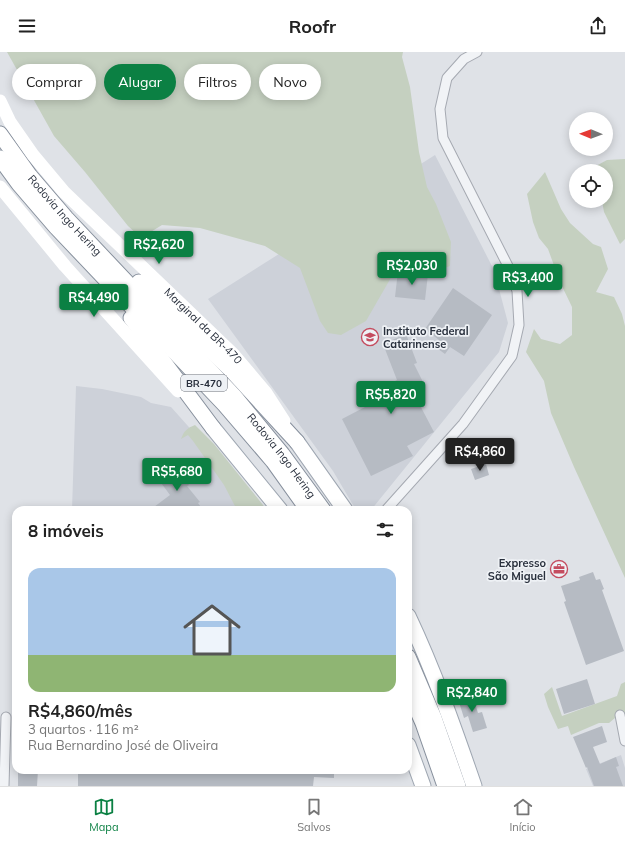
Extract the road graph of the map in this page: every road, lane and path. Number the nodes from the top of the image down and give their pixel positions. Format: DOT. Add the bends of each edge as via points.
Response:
graph roads {
  1 [pos="477,52"];
  2 [pos="0,101"];
  3 [pos="0,134"];
  4 [pos="0,158"];
  5 [pos="0,188"];
  6 [pos="66,218"];
  7 [pos="90,265"];
  8 [pos="213,428"];
  9 [pos="297,442"];
  10 [pos="277,506"];
  11 [pos="305,506"];
  12 [pos="320,506"];
  13 [pos="342,506"];
  14 [pos="390,506"];
  15 [pos="412,625"];
  16 [pos="412,666"];
  17 [pos="412,698"];
  18 [pos="620,715"];
  19 [pos="6,717"];
  20 [pos="625,741"];
  21 [pos="412,756"];
  22 [pos="4,786"];
  23 [pos="423,786"];
  24 [pos="445,786"];
  25 [pos="458,786"];
  26 [pos="474,786"];
  1 -- 14 [label="street" via="464,59 447,78 440,109 443,138 510,270 517,291 519,326 512,356 463,424"];
  2 -- 9 [label="main road, Marginal da BR-470" via="10,122 33,155 64,192 233,354 266,393"];
  3 -- 6 [label="main road, Rodovia Ingo Hering / BR-470" via="30,176"];
  4 -- 7 [label="main road, Rodovia Ingo Hering / BR-470" via="19,184"];
  5 -- 8 [label="main road" via="65,266"];
  6 -- 9 [label="main road" via="94,239 231,370"];
  6 -- 12 [label="main road, Rodovia Ingo Hering / BR-470" via="235,397"];
  7 -- 8 [label="main road"];
  7 -- 11 [label="main road, Rodovia Ingo Hering / BR-470" via="225,405 273,461"];
  8 -- 10 [label="main road"];
  9 -- 13 [label="main road, Marginal da BR-470"];
  15 -- 26 [label="main road" via="441,692"];
  16 -- 25 [label="main road" via="434,718"];
  17 -- 24 [label="main road"];
  18 -- 20 [label="street"];
  19 -- 22 [label="street"];
  21 -- 23 [label="main road"];
}
